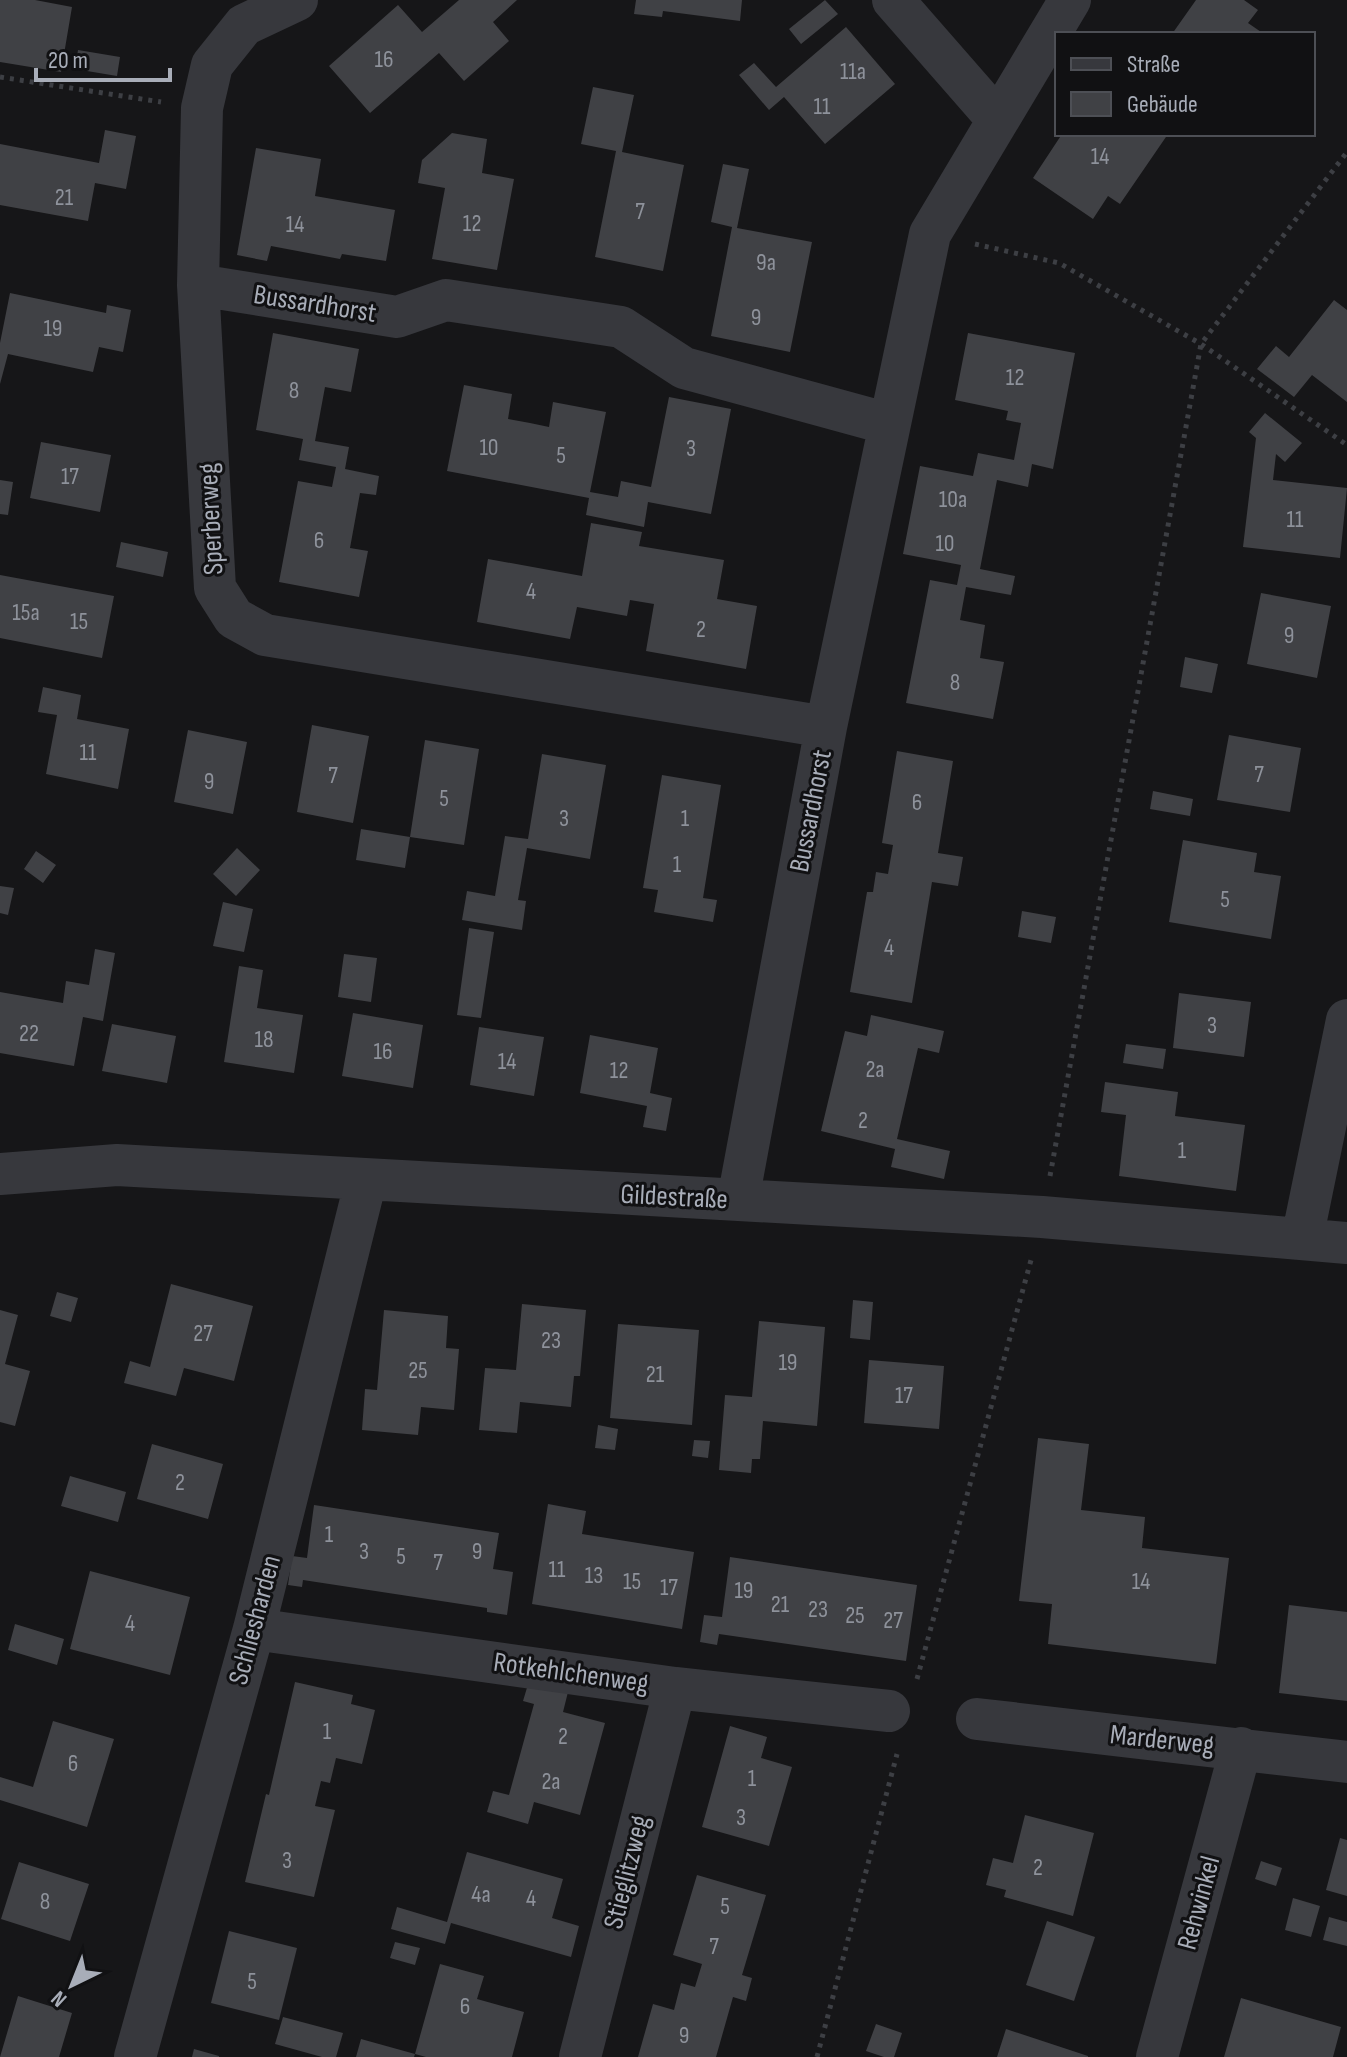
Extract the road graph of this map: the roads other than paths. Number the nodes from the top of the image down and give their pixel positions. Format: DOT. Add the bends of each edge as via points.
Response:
graph roads {
  1 [pos="297,0"];
  2 [pos="893,0"];
  3 [pos="1070,0"];
  4 [pos="997,119"];
  5 [pos="198,285"];
  6 [pos="889,424"];
  7 [pos="826,727"];
  8 [pos="1347,1020"];
  9 [pos="0,1174"];
  10 [pos="366,1180"];
  11 [pos="738,1200"];
  12 [pos="1302,1239"];
  13 [pos="1347,1243"];
  14 [pos="254,1629"];
  15 [pos="675,1688"];
  16 [pos="902,1712"];
  17 [pos="977,1719"];
  18 [pos="1241,1748"];
  19 [pos="1347,1762"];
  20 [pos="135,2057"];
  21 [pos="580,2057"];
  22 [pos="1157,2057"];
  1 -- 5 [label="street, Sperberweg" via="244,25 212,65 202,108"];
  2 -- 4 [label="street"];
  3 -- 4 [label="street, Bussardhorst"];
  4 -- 6 [label="street, Bussardhorst" via="930,234"];
  5 -- 6 [label="street, Bussardhorst" via="397,317 446,300 621,327 684,368"];
  5 -- 7 [label="street, Sperberweg" via="215,588 234,618 265,635"];
  6 -- 7 [label="street, Bussardhorst"];
  7 -- 11 [label="street, Bussardhorst"];
  8 -- 12 [label="street"];
  9 -- 10 [label="street, Gildestraße" via="117,1165"];
  10 -- 11 [label="street, Gildestraße"];
  10 -- 14 [label="street, Schliesharden"];
  11 -- 12 [label="street, Gildestraße" via="1042,1217"];
  12 -- 13 [label="street, Gildestraße"];
  14 -- 15 [label="street, Rotkehlchenweg"];
  14 -- 20 [label="street, Schliesharden"];
  15 -- 16 [label="street, Rotkehlchenweg"];
  15 -- 21 [label="street, Stieglitzweg"];
  17 -- 18 [label="street, Marderweg"];
  18 -- 19 [label="street, Marderweg"];
  18 -- 22 [label="street, Rehwinkel"];
}
